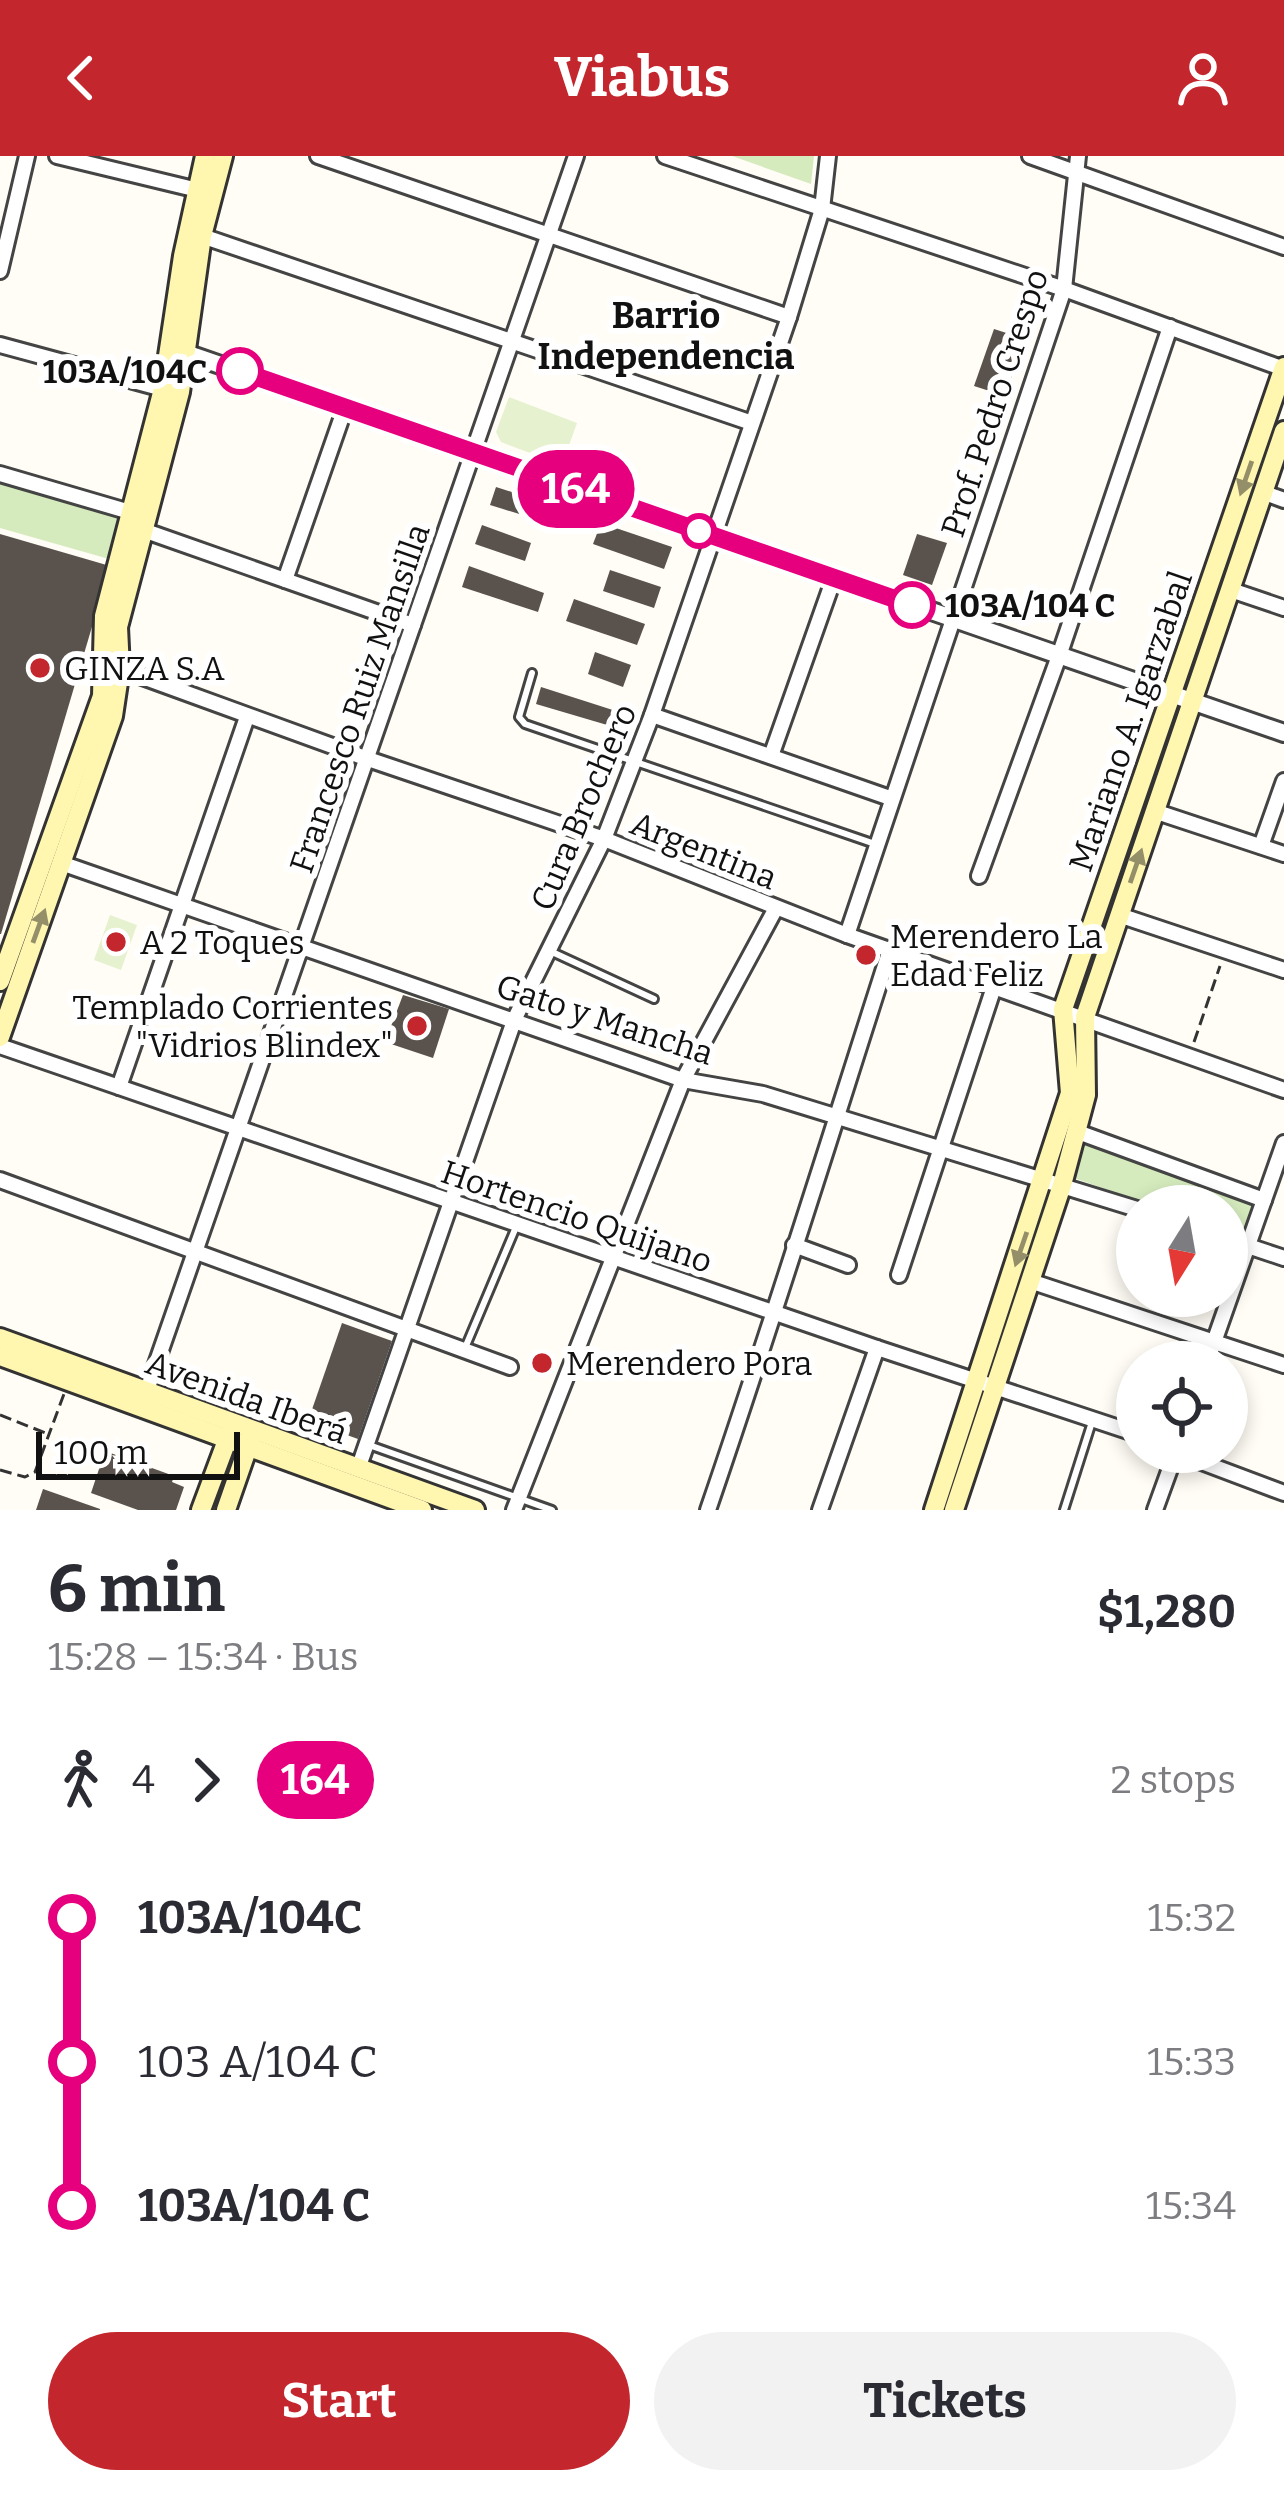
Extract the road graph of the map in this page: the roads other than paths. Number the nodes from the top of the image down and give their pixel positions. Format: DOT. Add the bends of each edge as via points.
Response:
graph roads {
  1 [pos="27,156"];
  2 [pos="57,156"];
  3 [pos="206,156"];
  4 [pos="223,156"];
  5 [pos="318,156"];
  6 [pos="576,156"];
  7 [pos="664,156"];
  8 [pos="828,156"];
  9 [pos="1030,156"];
  10 [pos="1078,164"];
  11 [pos="204,191"];
  12 [pos="822,209"];
  13 [pos="202,236"];
  14 [pos="549,238"];
  15 [pos="1284,247"];
  16 [pos="0,272"];
  17 [pos="1064,290"];
  18 [pos="790,317"];
  19 [pos="1170,327"];
  20 [pos="511,341"];
  21 [pos="0,345"];
  22 [pos="179,350"];
  23 [pos="1284,368"];
  24 [pos="163,389"];
  25 [pos="345,407"];
  26 [pos="752,423"];
  27 [pos="1284,431"];
  28 [pos="473,453"];
  29 [pos="0,474"];
  30 [pos="1262,492"];
  31 [pos="1284,500"];
  32 [pos="130,512"];
  33 [pos="143,530"];
  34 [pos="713,535"];
  35 [pos="834,578"];
  36 [pos="285,580"];
  37 [pos="1231,590"];
  38 [pos="1284,608"];
  39 [pos="952,620"];
  40 [pos="413,625"];
  41 [pos="1059,656"];
  42 [pos="112,665"];
  43 [pos="532,674"];
  44 [pos="1171,696"];
  45 [pos="1193,703"];
  46 [pos="652,715"];
  47 [pos="247,717"];
  48 [pos="1284,733"];
  49 [pos="771,756"];
  50 [pos="368,759"];
  51 [pos="634,763"];
  52 [pos="1284,781"];
  53 [pos="890,798"];
  54 [pos="1154,811"];
  55 [pos="604,839"];
  56 [pos="875,844"];
  57 [pos="1261,846"];
  58 [pos="1284,854"];
  59 [pos="62,863"];
  60 [pos="979,876"];
  61 [pos="181,903"];
  62 [pos="776,908"];
  63 [pos="1119,915"];
  64 [pos="847,935"];
  65 [pos="301,947"];
  66 [pos="890,950"];
  67 [pos="550,951"];
  68 [pos="1284,970"];
  69 [pos="0,981"];
  70 [pos="994,987"];
  71 [pos="653,999"];
  72 [pos="1063,1009"];
  73 [pos="1085,1017"];
  74 [pos="514,1018"];
  75 [pos="0,1036"];
  76 [pos="0,1046"];
  77 [pos="683,1080"];
  78 [pos="118,1087"];
  79 [pos="1284,1090"];
  80 [pos="837,1116"];
  81 [pos="238,1128"];
  82 [pos="1076,1131"];
  83 [pos="1284,1143"];
  84 [pos="938,1149"];
  85 [pos="0,1180"];
  86 [pos="1053,1183"];
  87 [pos="1264,1200"];
  88 [pos="451,1201"];
  89 [pos="1116,1202"];
  90 [pos="518,1224"];
  91 [pos="794,1245"];
  92 [pos="1248,1246"];
  93 [pos="196,1251"];
  94 [pos="612,1256"];
  95 [pos="1284,1258"];
  96 [pos="848,1265"];
  97 [pos="899,1275"];
  98 [pos="1030,1281"];
  99 [pos="776,1313"];
  100 [pos="1223,1317"];
  101 [pos="407,1331"];
  102 [pos="0,1338"];
  103 [pos="1215,1340"];
  104 [pos="877,1348"];
  105 [pos="464,1351"];
  106 [pos="0,1356"];
  107 [pos="1284,1365"];
  108 [pos="510,1367"];
  109 [pos="985,1384"];
  110 [pos="146,1393"];
  111 [pos="1093,1418"];
  112 [pos="1116,1426"];
  113 [pos="230,1433"];
  114 [pos="251,1440"];
  115 [pos="367,1444"];
  116 [pos="358,1469"];
  117 [pos="1168,1473"];
  118 [pos="1231,1473"];
  119 [pos="1284,1493"];
  120 [pos="516,1504"];
  121 [pos="201,1510"];
  122 [pos="226,1510"];
  123 [pos="422,1510"];
  124 [pos="475,1510"];
  125 [pos="553,1510"];
  126 [pos="708,1510"];
  127 [pos="820,1510"];
  128 [pos="934,1510"];
  129 [pos="954,1510"];
  130 [pos="1064,1510"];
  131 [pos="1155,1510"];
  1 -- 16 [label="street"];
  2 -- 11 [label="street"];
  3 -- 11 [label="main road"];
  4 -- 11 [label="main road"];
  5 -- 14 [label="street"];
  6 -- 14 [label="street, Francesco Ruiz Mansilla"];
  7 -- 12 [label="street"];
  8 -- 12 [label="street, Cura Brochero"];
  9 -- 10 [label="street"];
  10 -- 15 [label="street"];
  10 -- 17 [label="street, Prof. Pedro Crespo"];
  11 -- 13 [label="main road"];
  11 -- 22 [label="main road"];
  12 -- 17 [label="street"];
  12 -- 18 [label="street, Cura Brochero"];
  13 -- 20 [label="street"];
  13 -- 22 [label="main road"];
  14 -- 18 [label="street"];
  14 -- 20 [label="street, Francesco Ruiz Mansilla"];
  17 -- 19 [label="street"];
  17 -- 39 [label="street, Prof. Pedro Crespo"];
  18 -- 26 [label="street, Cura Brochero"];
  19 -- 23 [label="street"];
  19 -- 41 [label="street"];
  20 -- 26 [label="street"];
  20 -- 28 [label="street, Francesco Ruiz Mansilla"];
  21 -- 24 [label="street"];
  22 -- 24 [label="main road"];
  22 -- 25 [label="street"];
  22 -- 33 [label="main road"];
  23 -- 44 [label="main road, Mariano A. Igarzabal, one-way"];
  24 -- 32 [label="main road"];
  25 -- 28 [label="street"];
  25 -- 36 [label="street"];
  26 -- 34 [label="street, Cura Brochero"];
  27 -- 30 [label="main road, Mariano A. Igarzabal"];
  28 -- 34 [label="street"];
  28 -- 40 [label="street, Francesco Ruiz Mansilla"];
  29 -- 32 [label="street"];
  30 -- 31 [label="street"];
  30 -- 37 [label="main road, Mariano A. Igarzabal"];
  32 -- 33 [label="street"];
  32 -- 42 [label="main road" via="104,616"];
  33 -- 36 [label="street"];
  33 -- 42 [label="main road"];
  34 -- 35 [label="street"];
  34 -- 46 [label="street, Cura Brochero"];
  35 -- 39 [label="street"];
  35 -- 49 [label="street"];
  36 -- 40 [label="street"];
  37 -- 38 [label="street"];
  37 -- 45 [label="main road, Mariano A. Igarzabal"];
  39 -- 41 [label="street"];
  39 -- 53 [label="street, Prof. Pedro Crespo"];
  40 -- 50 [label="street, Francesco Ruiz Mansilla"];
  41 -- 44 [label="street"];
  41 -- 60 [label="street"];
  42 -- 47 [label="street, Argentina"];
  42 -- 59 [label="main road" via="113,716"];
  42 -- 69 [label="main road"];
  43 -- 51 [label="lane" via="520,706 525,724"];
  44 -- 45 [label="street"];
  44 -- 72 [label="main road, Mariano A. Igarzabal"];
  45 -- 48 [label="street"];
  45 -- 54 [label="main road, Mariano A. Igarzabal"];
  46 -- 49 [label="street"];
  46 -- 51 [label="street, Cura Brochero"];
  47 -- 50 [label="street, Argentina"];
  47 -- 61 [label="street"];
  49 -- 53 [label="street"];
  50 -- 55 [label="street, Argentina"];
  50 -- 65 [label="street, Francesco Ruiz Mansilla"];
  51 -- 55 [label="street, Cura Brochero"];
  51 -- 56 [label="lane"];
  52 -- 57 [label="street"];
  53 -- 56 [label="street, Prof. Pedro Crespo"];
  54 -- 57 [label="street"];
  63 -- 54 [label="main road, Mariano A. Igarzabal, one-way"];
  55 -- 62 [label="street, Argentina"];
  55 -- 67 [label="street, Cura Brochero"];
  56 -- 64 [label="street, Prof. Pedro Crespo"];
  57 -- 58 [label="street"];
  59 -- 61 [label="street, Gato y Mancha"];
  75 -- 59 [label="main road, one-way"];
  61 -- 65 [label="street, Gato y Mancha"];
  61 -- 78 [label="street"];
  62 -- 64 [label="street, Argentina"];
  62 -- 77 [label="street"];
  63 -- 68 [label="street"];
  63 -- 73 [label="main road, Mariano A. Igarzabal"];
  64 -- 66 [label="street, Argentina"];
  65 -- 74 [label="street, Gato y Mancha"];
  65 -- 81 [label="street, Francesco Ruiz Mansilla"];
  66 -- 70 [label="street, Argentina"];
  66 -- 80 [label="street"];
  67 -- 71 [label="lane"];
  67 -- 74 [label="street, Cura Brochero"];
  70 -- 72 [label="street, Argentina"];
  70 -- 84 [label="street"];
  72 -- 73 [label="street, Argentina"];
  72 -- 86 [label="main road, Mariano A. Igarzabal" via="1070,1093"];
  73 -- 79 [label="street, Argentina"];
  73 -- 82 [label="main road, Mariano A. Igarzabal" via="1086,1095"];
  74 -- 77 [label="street, Gato y Mancha"];
  74 -- 88 [label="street, Cura Brochero"];
  76 -- 78 [label="street, Hortencio Quijano"];
  77 -- 80 [label="street, Gato y Mancha"];
  77 -- 94 [label="street"];
  78 -- 81 [label="street, Hortencio Quijano"];
  80 -- 84 [label="street, Gato y Mancha"];
  80 -- 91 [label="street"];
  81 -- 88 [label="street, Hortencio Quijano"];
  81 -- 93 [label="street, Francesco Ruiz Mansilla"];
  82 -- 86 [label="main road, Mariano A. Igarzabal"];
  82 -- 87 [label="street"];
  83 -- 87 [label="street"];
  84 -- 86 [label="street, Gato y Mancha"];
  84 -- 97 [label="street"];
  85 -- 93 [label="street"];
  86 -- 89 [label="street, Gato y Mancha"];
  86 -- 98 [label="main road, Mariano A. Igarzabal"];
  86 -- 109 [label="main road, Mariano A. Igarzabal, one-way"];
  87 -- 92 [label="street"];
  88 -- 90 [label="street, Hortencio Quijano"];
  88 -- 101 [label="street, Cura Brochero"];
  90 -- 94 [label="street, Hortencio Quijano"];
  90 -- 105 [label="lane"];
  91 -- 96 [label="street"];
  91 -- 99 [label="street"];
  92 -- 95 [label="street"];
  93 -- 101 [label="street"];
  93 -- 110 [label="street, Francesco Ruiz Mansilla"];
  94 -- 99 [label="street, Hortencio Quijano"];
  94 -- 120 [label="street"];
  98 -- 103 [label="street"];
  98 -- 109 [label="main road, Mariano A. Igarzabal"];
  99 -- 104 [label="street, Hortencio Quijano"];
  99 -- 126 [label="street"];
  100 -- 103 [label="street"];
  101 -- 105 [label="street"];
  101 -- 115 [label="street, Cura Brochero"];
  102 -- 110 [label="main road, Avenida Iberá"];
  103 -- 107 [label="street"];
  104 -- 109 [label="street, Hortencio Quijano"];
  104 -- 127 [label="street"];
  105 -- 108 [label="street"];
  106 -- 113 [label="main road, Avenida Iberá"];
  109 -- 111 [label="street, Hortencio Quijano"];
  109 -- 128 [label="main road, Mariano A. Igarzabal"];
  109 -- 129 [label="main road, Mariano A. Igarzabal"];
  110 -- 113 [label="main road, Avenida Iberá"];
  111 -- 112 [label="street, Hortencio Quijano"];
  111 -- 130 [label="lane"];
  113 -- 114 [label="main road, Avenida Iberá"];
  113 -- 121 [label="main road"];
  114 -- 116 [label="main road, Avenida Iberá"];
  114 -- 122 [label="main road"];
  114 -- 123 [label="main road, Avenida Iberá"];
  115 -- 116 [label="street, Cura Brochero"];
  115 -- 120 [label="lane"];
  116 -- 124 [label="main road, Avenida Iberá"];
  117 -- 131 [label="street"];
  118 -- 119 [label="street"];
  120 -- 125 [label="lane"];
}
